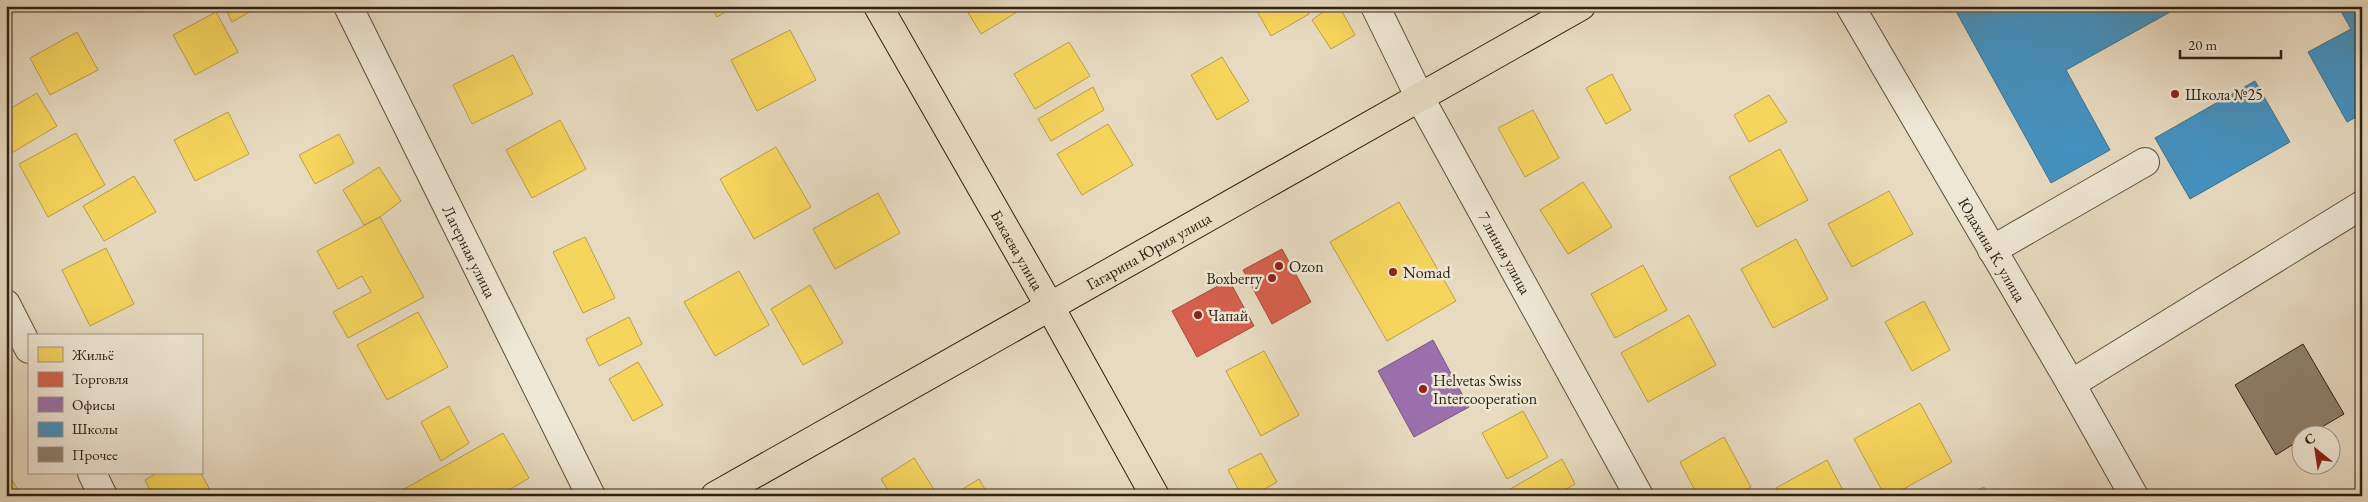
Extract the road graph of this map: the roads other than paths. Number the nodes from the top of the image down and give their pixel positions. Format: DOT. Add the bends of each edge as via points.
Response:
graph roads {
  1 [pos="348,6"];
  2 [pos="878,6"];
  3 [pos="1375,6"];
  4 [pos="1581,6"];
  5 [pos="1850,6"];
  6 [pos="1420,98"];
  7 [pos="2145,162"];
  8 [pos="2362,205"];
  9 [pos="1992,250"];
  10 [pos="6,304"];
  11 [pos="1050,307"];
  12 [pos="28,347"];
  13 [pos="2071,384"];
  14 [pos="92,474"];
  15 [pos="103,496"];
  16 [pos="591,496"];
  17 [pos="715,496"];
  18 [pos="1155,496"];
  19 [pos="1639,496"];
  20 [pos="2134,496"];
  1 -- 16 [label="street, Лагерная улица"];
  2 -- 11 [label="main road, Бакаева улица"];
  3 -- 6 [label="street, 7 линия улица"];
  4 -- 6 [label="main road, Гагарина Юрия улица"];
  5 -- 9 [label="street, Юдахина К. улица"];
  6 -- 11 [label="main road, Гагарина Юрия улица"];
  6 -- 19 [label="street, 7 линия улица"];
  7 -- 9 [label="street"];
  8 -- 13 [label="street"];
  9 -- 13 [label="street, Юдахина К. улица"];
  10 -- 12 [label="street"];
  11 -- 17 [label="main road, Гагарина Юрия улица"];
  11 -- 18 [label="main road, Бакаева улица"];
  13 -- 20 [label="street, Юдахина К. улица"];
  14 -- 15 [label="street"];
}
